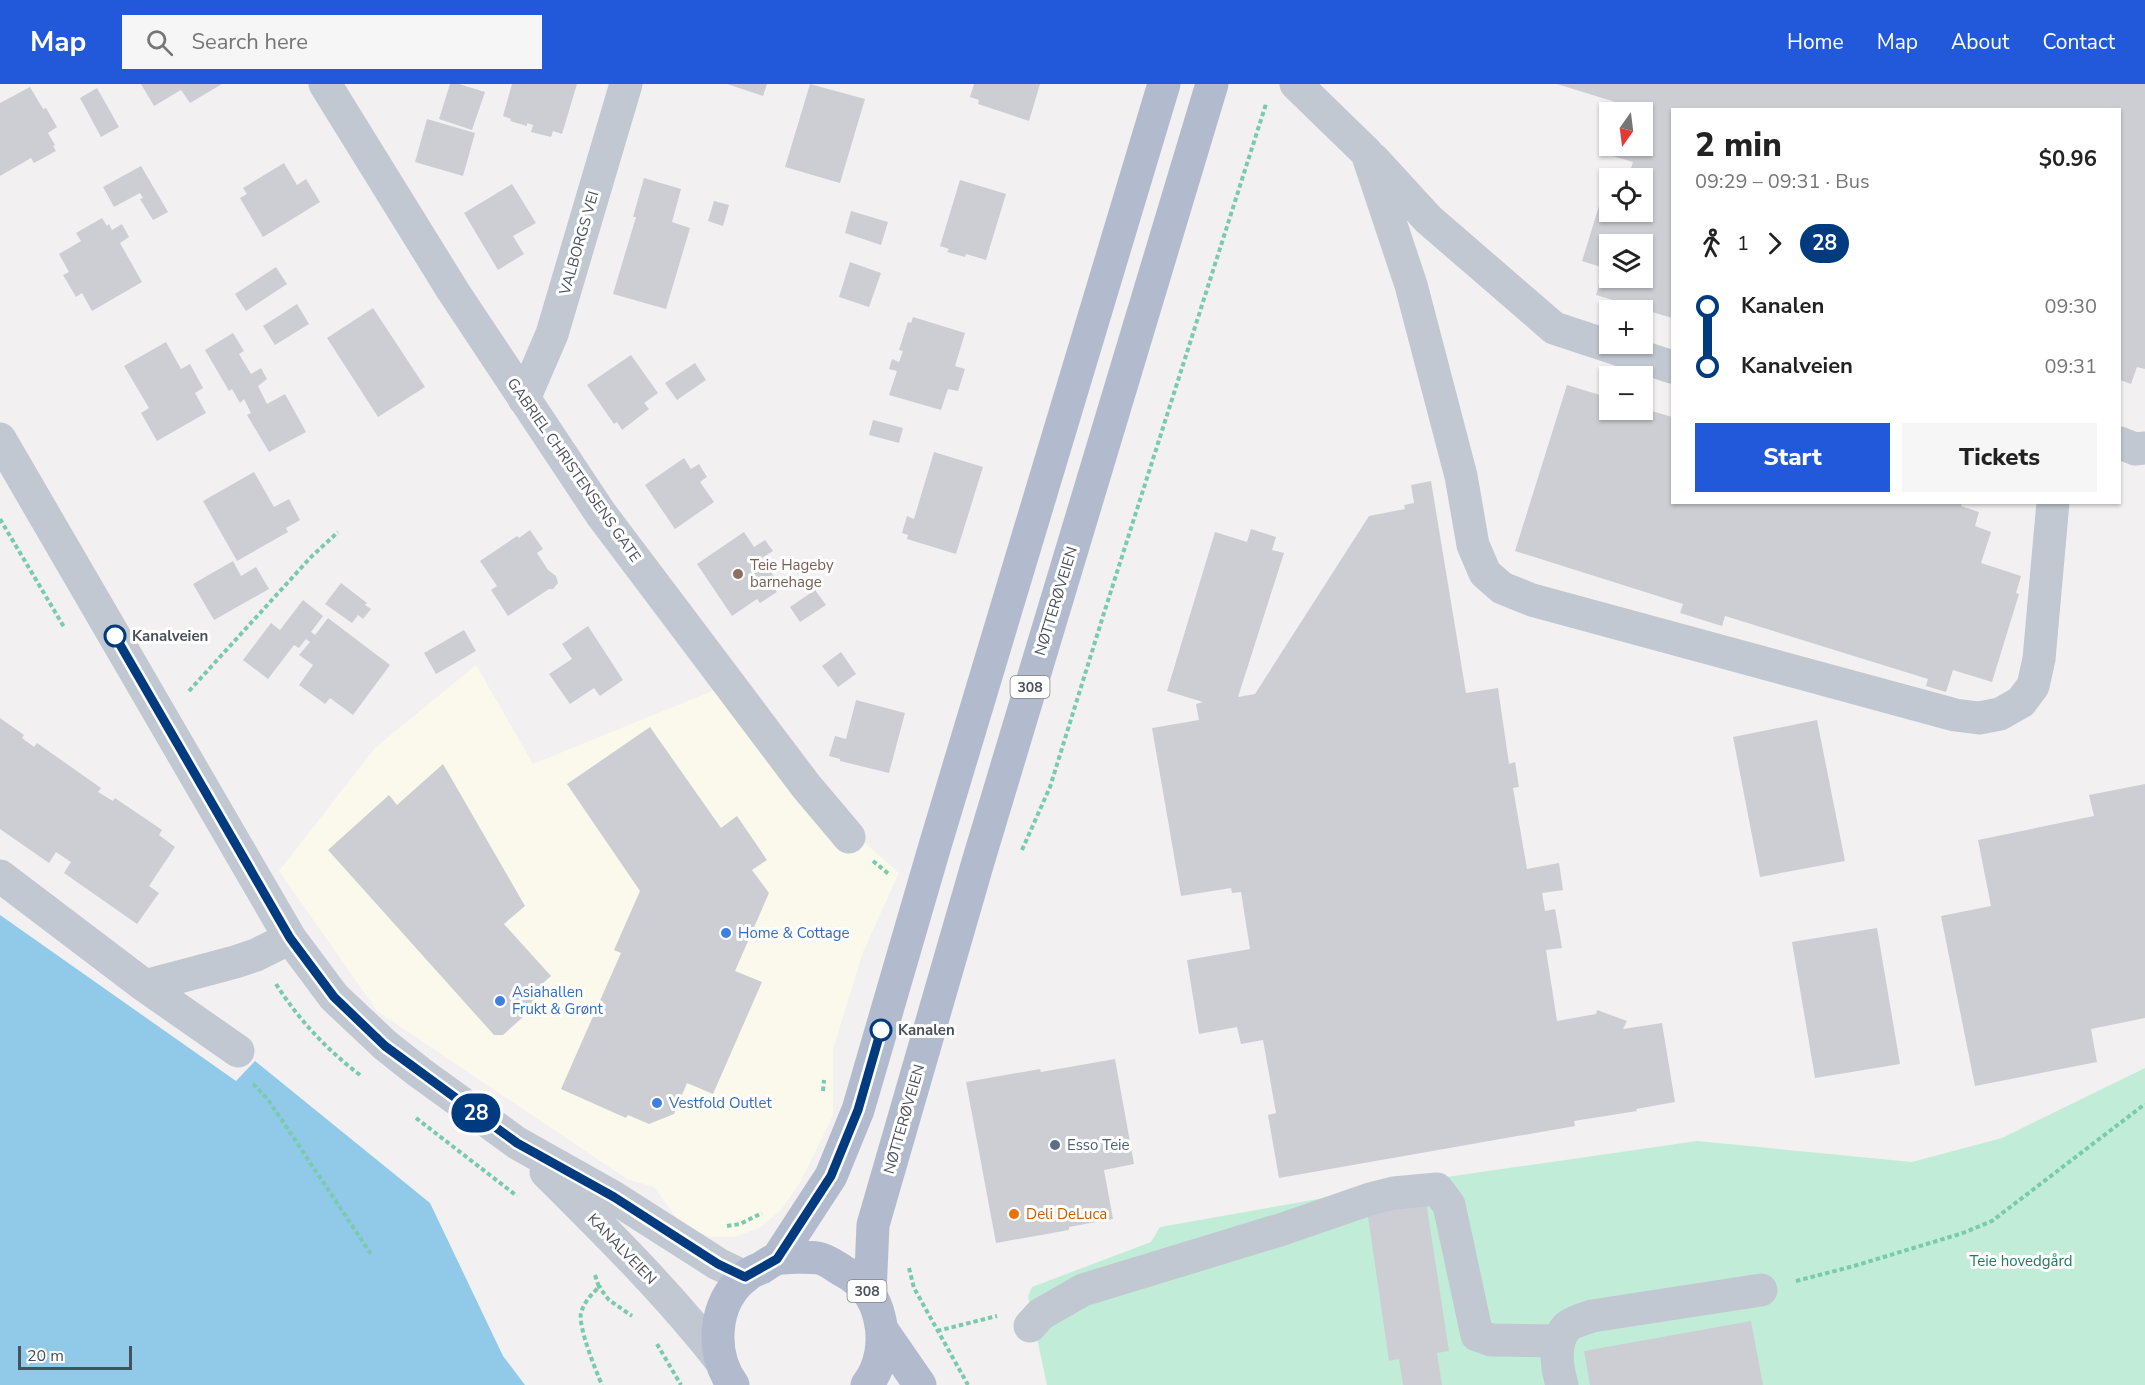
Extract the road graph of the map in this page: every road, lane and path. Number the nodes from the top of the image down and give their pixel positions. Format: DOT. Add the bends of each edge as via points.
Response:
graph roads {
  1 [pos="325,84"];
  2 [pos="626,84"];
  3 [pos="1164,84"];
  4 [pos="1212,84"];
  5 [pos="1283,90"];
  6 [pos="1367,153"];
  7 [pos="1671,368"];
  8 [pos="524,399"];
  9 [pos="2121,443"];
  10 [pos="2,446"];
  11 [pos="2145,448"];
  12 [pos="2053,504"];
  13 [pos="338,532"];
  14 [pos="193,689"];
  15 [pos="849,837"];
  16 [pos="1021,852"];
  17 [pos="0,876"];
  18 [pos="290,938"];
  19 [pos="145,986"];
  20 [pos="238,1051"];
  21 [pos="824,1080"];
  22 [pos="252,1083"];
  23 [pos="823,1100"];
  24 [pos="2145,1104"];
  25 [pos="517,1143"];
  26 [pos="768,1206"];
  27 [pos="721,1227"];
  28 [pos="371,1254"];
  29 [pos="909,1256"];
  30 [pos="777,1259"];
  31 [pos="745,1277"];
  32 [pos="599,1287"];
  33 [pos="1761,1290"];
  34 [pos="870,1294"];
  35 [pos="1015,1320"];
  36 [pos="882,1330"];
  37 [pos="937,1330"];
  38 [pos="1559,1341"];
  39 [pos="727,1377"];
  40 [pos="602,1385"];
  41 [pos="867,1385"];
  42 [pos="920,1385"];
  43 [pos="968,1385"];
  44 [pos="1562,1385"];
  1 -- 8 [label="street, GABRIEL CHRISTENSENS GATE"];
  2 -- 8 [label="street, VALBORGS VEI" via="552,334"];
  3 -- 30 [label="main road, 308" via="858,1110 831,1176"];
  4 -- 34 [label="main road, NØTTERØVEIEN / 308" via="873,1225"];
  5 -- 6 [label="street"];
  5 -- 16 [label="path" via="1100,624 1050,787"];
  6 -- 7 [label="street" via="1428,219 1554,328"];
  6 -- 12 [label="street" via="1411,285 1461,476 1473,545 1485,573 1503,588 1532,600 1954,715 1979,718 2000,714 2021,702 2033,686 2039,659"];
  8 -- 15 [label="street, GABRIEL CHRISTENSENS GATE" via="601,514 806,786"];
  9 -- 11 [label="street"];
  10 -- 18 [label="street, KANALVEIEN"];
  13 -- 14 [label="path"];
  17 -- 19 [label="street"];
  18 -- 19 [label="street" via="235,962"];
  18 -- 25 [label="street, KANALVEIEN" via="334,997 385,1046"];
  19 -- 20 [label="street"];
  21 -- 23 [label="path"];
  22 -- 28 [label="path" via="267,1098"];
  24 -- 33 [label="path" via="1992,1221 1854,1266"];
  25 -- 31 [label="street, KANALVEIEN"];
  25 -- 39 [label="street, KANALVEIEN" via="629,1254 691,1323"];
  26 -- 27 [label="path" via="740,1224"];
  29 -- 37 [label="path" via="914,1288"];
  30 -- 31 [label="main road, 308"];
  30 -- 34 [label="main road, 308" via="820,1258 858,1280"];
  31 -- 39 [label="main road, 308" via="729,1296 720,1319 718,1343"];
  32 -- 40 [label="path" via="588,1297 580,1316"];
  33 -- 38 [label="street" via="1592,1316 1567,1327"];
  34 -- 36 [label="main road, 308"];
  35 -- 37 [label="path"];
  35 -- 38 [label="street" via="1041,1314 1083,1290 1370,1199 1437,1189 1449,1205 1477,1335 1491,1340"];
  36 -- 41 [label="main road, 308" via="881,1355"];
  36 -- 42 [label="main road"];
  37 -- 43 [label="path"];
  38 -- 44 [label="street"];
}
